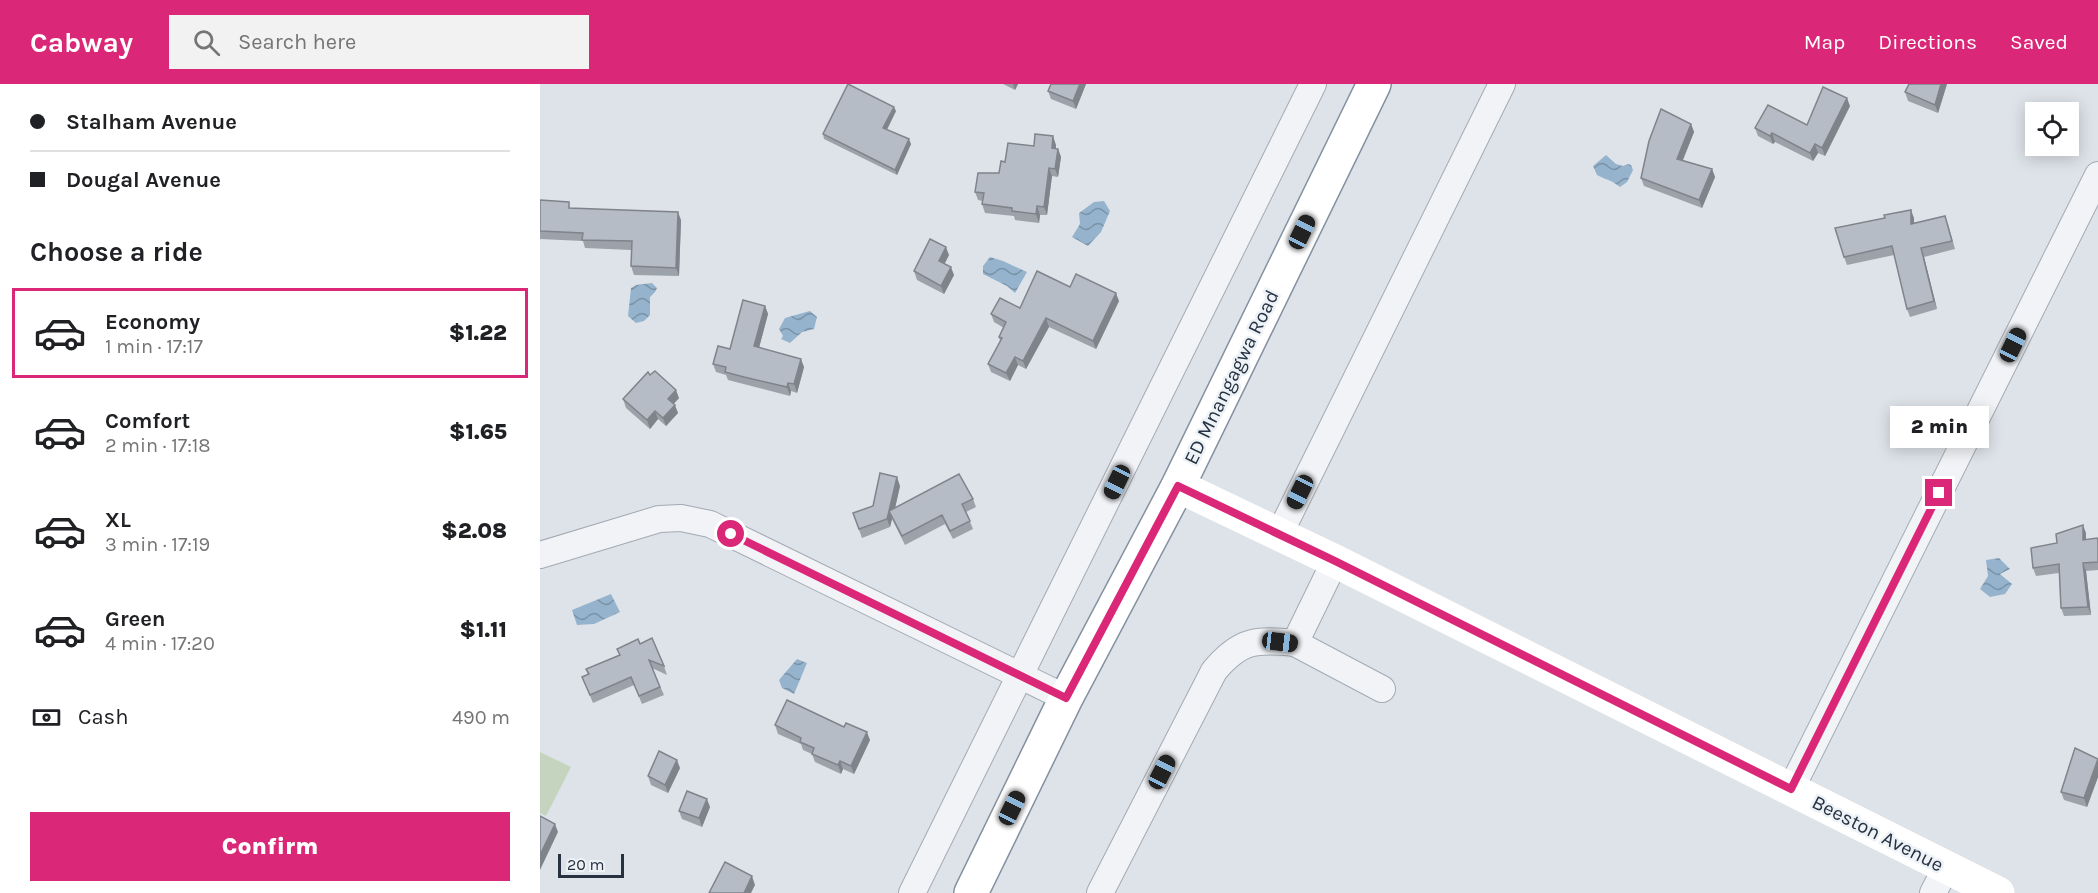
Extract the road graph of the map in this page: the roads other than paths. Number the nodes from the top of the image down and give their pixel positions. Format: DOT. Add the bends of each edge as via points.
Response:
graph roads {
  1 [pos="1313,84"];
  2 [pos="1374,84"];
  3 [pos="1502,84"];
  4 [pos="2098,175"];
  5 [pos="1178,486"];
  6 [pos="1279,535"];
  7 [pos="540,555"];
  8 [pos="1335,561"];
  9 [pos="1294,643"];
  10 [pos="1022,675"];
  11 [pos="1382,689"];
  12 [pos="1066,698"];
  13 [pos="1791,789"];
  14 [pos="1939,880"];
  15 [pos="912,893"];
  16 [pos="971,893"];
  17 [pos="1100,893"];
  18 [pos="1998,893"];
  1 -- 10 [label="street"];
  2 -- 5 [label="main road, ED Mnangagwa Road"];
  3 -- 6 [label="street"];
  4 -- 13 [label="street"];
  5 -- 6 [label="main road, Beeston Avenue"];
  5 -- 12 [label="main road, ED Mnangagwa Road"];
  6 -- 8 [label="main road, Beeston Avenue"];
  7 -- 10 [label="street" via="659,519 702,522"];
  8 -- 9 [label="street"];
  8 -- 13 [label="main road, Beeston Avenue"];
  9 -- 11 [label="street"];
  9 -- 17 [label="street" via="1251,642 1224,658"];
  10 -- 12 [label="street"];
  10 -- 15 [label="street"];
  12 -- 16 [label="main road, ED Mnangagwa Road"];
  13 -- 14 [label="main road, Beeston Avenue"];
  14 -- 18 [label="main road, Beeston Avenue"];
}
